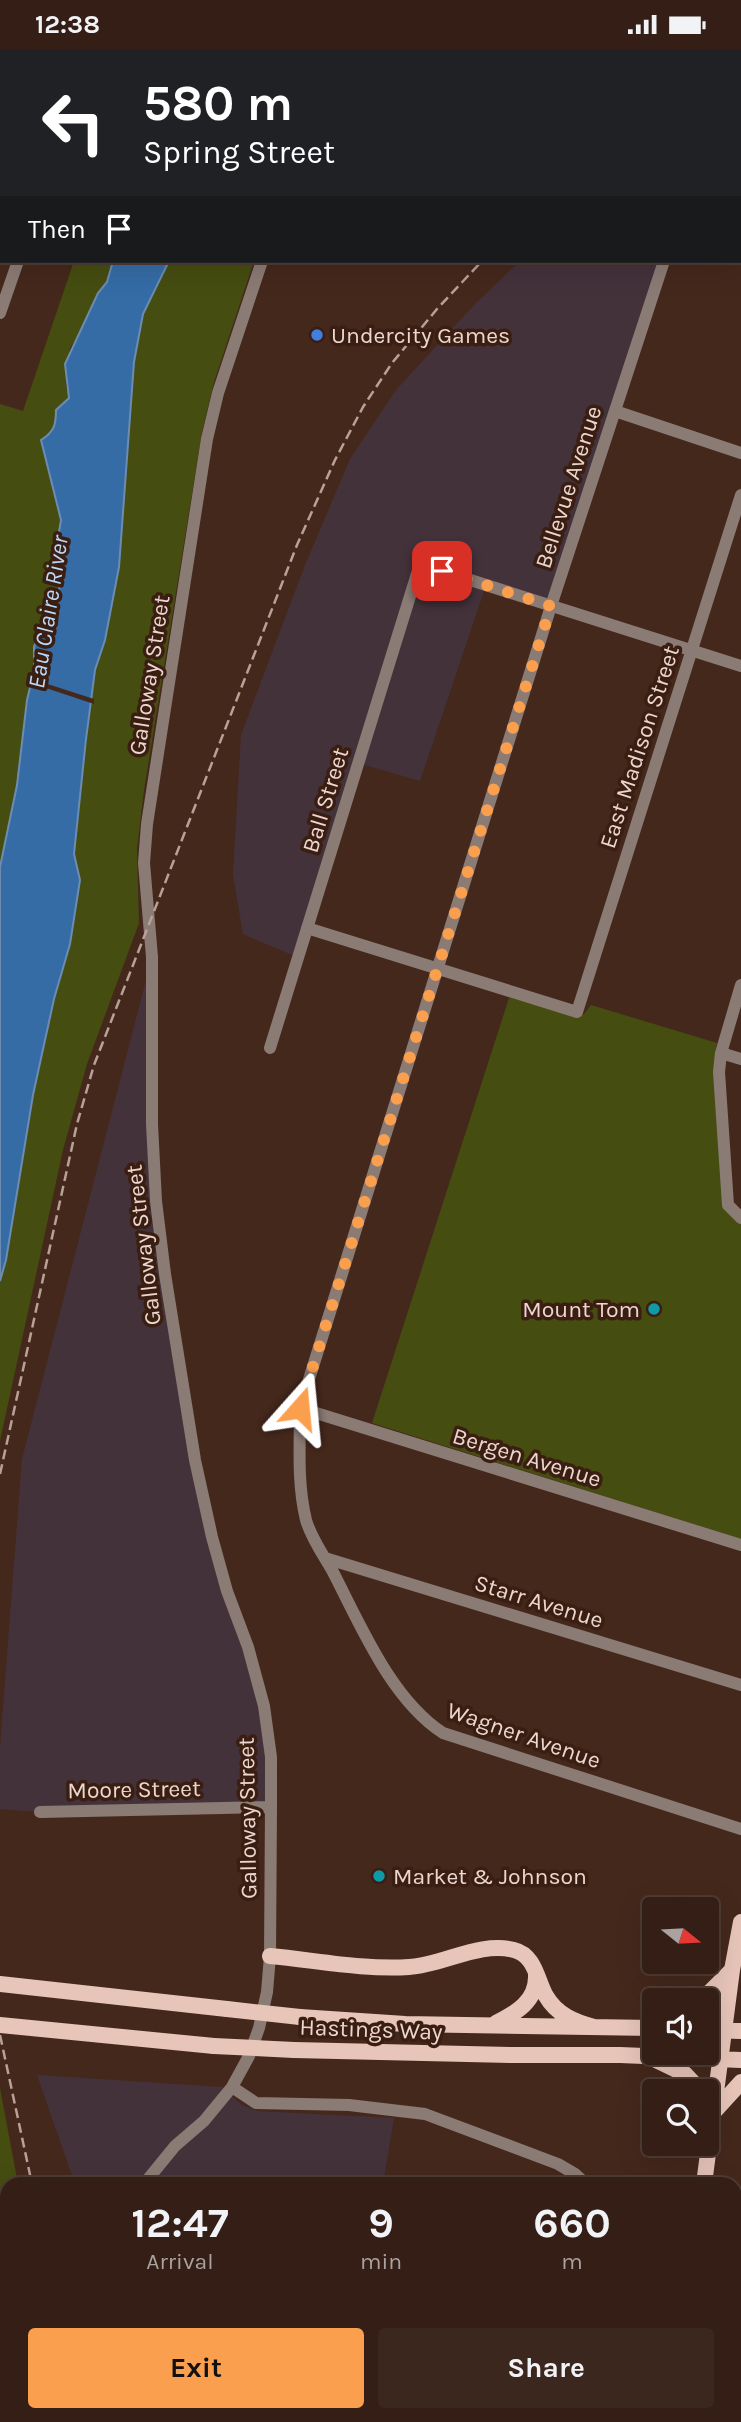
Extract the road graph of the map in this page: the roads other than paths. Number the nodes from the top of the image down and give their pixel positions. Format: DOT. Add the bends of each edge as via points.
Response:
graph roads {
  1 [pos="17,263"];
  2 [pos="261,263"];
  3 [pos="663,263"];
  4 [pos="0,313"];
  5 [pos="615,411"];
  6 [pos="741,453"];
  7 [pos="741,495"];
  8 [pos="551,606"];
  9 [pos="692,650"];
  10 [pos="741,666"];
  11 [pos="307,928"];
  12 [pos="439,969"];
  13 [pos="741,985"];
  14 [pos="270,1048"];
  15 [pos="721,1053"];
  16 [pos="741,1059"];
  17 [pos="740,1218"];
  18 [pos="300,1408"];
  19 [pos="741,1545"];
  20 [pos="325,1557"];
  21 [pos="741,1685"];
  22 [pos="271,1807"];
  23 [pos="40,1812"];
  24 [pos="741,1829"];
  25 [pos="741,1922"];
  26 [pos="270,1956"];
  27 [pos="536,1975"];
  28 [pos="0,1984"];
  29 [pos="734,1984"];
  30 [pos="0,2025"];
  31 [pos="491,2025"];
  32 [pos="594,2027"];
  33 [pos="642,2028"];
  34 [pos="719,2030"];
  35 [pos="724,2030"];
  36 [pos="741,2031"];
  37 [pos="642,2056"];
  38 [pos="720,2059"];
  39 [pos="741,2060"];
  40 [pos="666,2065"];
  41 [pos="690,2079"];
  42 [pos="716,2079"];
  43 [pos="741,2082"];
  44 [pos="232,2087"];
  45 [pos="719,2100"];
  46 [pos="707,2156"];
  47 [pos="150,2177"];
  48 [pos="578,2177"];
  49 [pos="705,2177"];
  1 -- 4 [label="street"];
  2 -- 22 [label="street, Galloway Street" via="207,439 144,863 152,957 153,1149 165,1275 212,1537 264,1706"];
  3 -- 5 [label="street, Bellevue Avenue"];
  5 -- 6 [label="street"];
  5 -- 8 [label="street, Bellevue Avenue"];
  7 -- 9 [label="street, East Madison Street"];
  8 -- 9 [label="street"];
  8 -- 11 [label="street, Ball Street" via="420,564"];
  8 -- 12 [label="street, Bellevue Avenue"];
  9 -- 10 [label="street"];
  9 -- 12 [label="street, East Madison Street" via="577,1012"];
  11 -- 12 [label="street"];
  11 -- 14 [label="street, Ball Street"];
  12 -- 18 [label="street, Bellevue Avenue"];
  13 -- 15 [label="street"];
  15 -- 16 [label="street"];
  15 -- 17 [label="street" via="728,1205"];
  18 -- 19 [label="street, Bergen Avenue"];
  18 -- 20 [label="street, Wagner Avenue" via="300,1485 307,1523"];
  20 -- 21 [label="street, Starr Avenue"];
  20 -- 24 [label="street, Wagner Avenue" via="377,1655 413,1707 443,1733"];
  22 -- 23 [label="street, Moore Street"];
  22 -- 26 [label="street, Galloway Street"];
  25 -- 29 [label="main road"];
  26 -- 27 [label="main road" via="410,1967 497,1947 523,1954"];
  26 -- 44 [label="street, Galloway Street" via="259,2028"];
  27 -- 31 [label="main road" via="537,1985 525,2005"];
  27 -- 32 [label="main road" via="546,1996 567,2018"];
  28 -- 31 [label="main road, Hastings Way, bridge" via="300,2017"];
  29 -- 35 [label="main road"];
  30 -- 37 [label="main road, Hastings Way, bridge" via="294,2050"];
  31 -- 32 [label="main road, Hastings Way"];
  32 -- 33 [label="main road, Hastings Way"];
  34 -- 35 [label="main road"];
  35 -- 36 [label="main road"];
  35 -- 38 [label="main road"];
  38 -- 39 [label="main road, Hastings Way"];
  38 -- 42 [label="main road"];
  40 -- 41 [label="main road"];
  43 -- 45 [label="main road"];
  44 -- 47 [label="street, Galloway Street"];
  44 -- 48 [label="street" via="256,2103 349,2105 425,2114 558,2164"];
  46 -- 49 [label="main road"];
}
